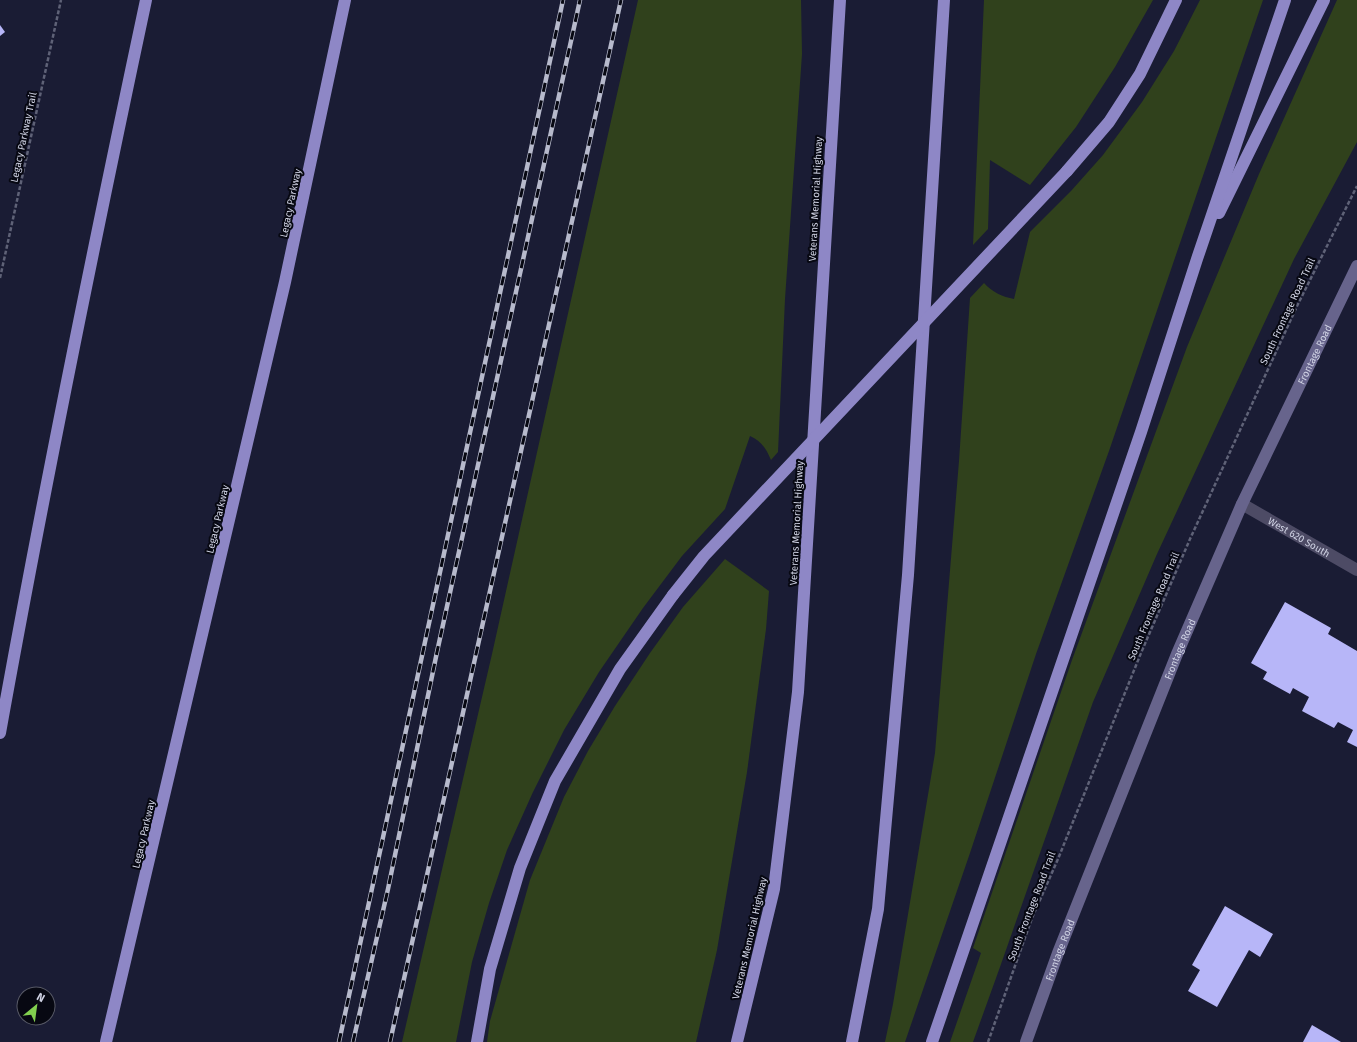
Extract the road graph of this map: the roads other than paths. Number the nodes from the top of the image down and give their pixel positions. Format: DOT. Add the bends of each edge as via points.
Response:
graph roads {
  1 [pos="146,0"];
  2 [pos="345,0"];
  3 [pos="840,0"];
  4 [pos="944,0"];
  5 [pos="1176,0"];
  6 [pos="1285,0"];
  7 [pos="1324,0"];
  8 [pos="1197,259"];
  9 [pos="1357,266"];
  10 [pos="1242,504"];
  11 [pos="1357,570"];
  12 [pos="0,733"];
  13 [pos="106,1042"];
  14 [pos="477,1042"];
  15 [pos="737,1042"];
  16 [pos="852,1042"];
  17 [pos="932,1042"];
  18 [pos="1026,1042"];
  1 -- 12 [label="highway" via="89,272"];
  2 -- 13 [label="highway, Legacy Parkway" via="285,282"];
  3 -- 15 [label="highway, Veterans Memorial Highway" via="798,692 774,889"];
  4 -- 16 [label="highway" via="908,575 878,909"];
  5 -- 14 [label="highway, bridge" via="1140,74 1109,122 1067,171 704,556 620,669 555,781 520,868 490,969"];
  6 -- 8 [label="highway"];
  7 -- 8 [label="highway"];
  8 -- 17 [label="highway" via="1141,432"];
  9 -- 10 [label="street, Frontage Road"];
  10 -- 11 [label="street, West 620 South"];
  10 -- 18 [label="street, Frontage Road" via="1169,672 1058,953"];
}
